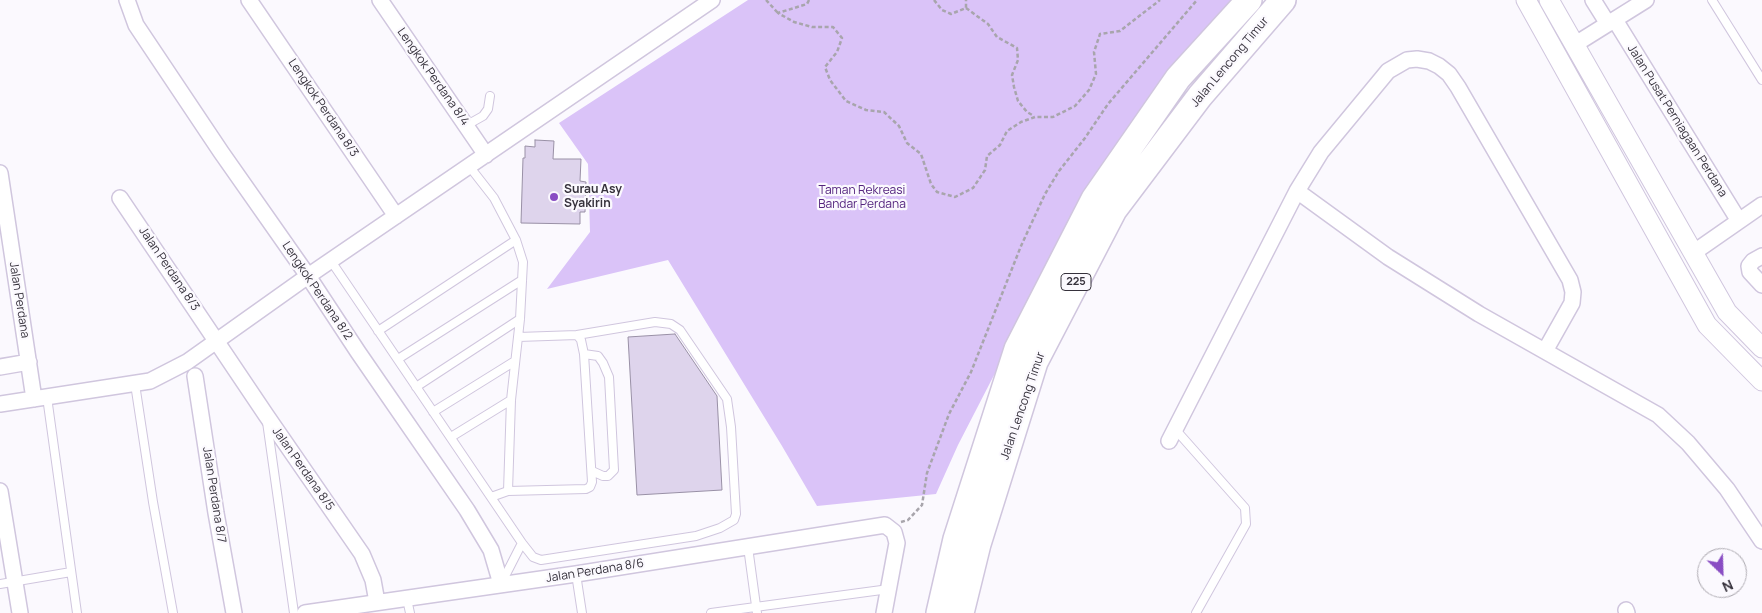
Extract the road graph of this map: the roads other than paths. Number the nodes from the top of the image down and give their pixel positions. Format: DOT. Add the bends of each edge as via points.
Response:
graph roads {
  1 [pos="127,0"];
  2 [pos="249,0"];
  3 [pos="380,0"];
  4 [pos="712,0"];
  5 [pos="1248,0"];
  6 [pos="1283,0"];
  7 [pos="1526,0"];
  8 [pos="1549,0"];
  9 [pos="1593,0"];
  10 [pos="1646,0"];
  11 [pos="1712,0"];
  12 [pos="1611,22"];
  13 [pos="1574,45"];
  14 [pos="1557,56"];
  15 [pos="1762,80"];
  16 [pos="490,96"];
  17 [pos="467,125"];
  18 [pos="486,154"];
  19 [pos="469,166"];
  20 [pos="1,181"];
  21 [pos="1297,192"];
  22 [pos="120,198"];
  23 [pos="1762,205"];
  24 [pos="396,216"];
  25 [pos="1739,221"];
  26 [pos="516,240"];
  27 [pos="1693,253"];
  28 [pos="1762,256"];
  29 [pos="331,261"];
  30 [pos="1674,266"];
  31 [pos="15,274"];
  32 [pos="308,276"];
  33 [pos="0,277"];
  34 [pos="522,280"];
  35 [pos="1762,285"];
  36 [pos="520,319"];
  37 [pos="378,331"];
  38 [pos="577,335"];
  39 [pos="518,337"];
  40 [pos="217,341"];
  41 [pos="1762,348"];
  42 [pos="1545,350"];
  43 [pos="584,354"];
  44 [pos="398,359"];
  45 [pos="515,361"];
  46 [pos="29,362"];
  47 [pos="0,367"];
  48 [pos="195,376"];
  49 [pos="1762,381"];
  50 [pos="135,384"];
  51 [pos="416,387"];
  52 [pos="40,398"];
  53 [pos="511,400"];
  54 [pos="0,404"];
  55 [pos="433,412"];
  56 [pos="266,415"];
  57 [pos="1172,435"];
  58 [pos="450,437"];
  59 [pos="592,471"];
  60 [pos="0,491"];
  61 [pos="508,491"];
  62 [pos="491,497"];
  63 [pos="1762,541"];
  64 [pos="522,543"];
  65 [pos="748,548"];
  66 [pos="71,572"];
  67 [pos="576,574"];
  68 [pos="7,582"];
  69 [pos="501,584"];
  70 [pos="889,588"];
  71 [pos="377,602"];
  72 [pos="408,606"];
  73 [pos="756,610"];
  74 [pos="20,613"];
  75 [pos="77,613"];
  76 [pos="173,613"];
  77 [pos="234,613"];
  78 [pos="294,613"];
  79 [pos="305,613"];
  80 [pos="582,613"];
  81 [pos="711,613"];
  82 [pos="884,613"];
  83 [pos="939,613"];
  84 [pos="961,613"];
  85 [pos="1196,613"];
  1 -- 32 [label="street, Lengkok Perdana 8/2" via="136,25"];
  2 -- 24 [label="street, Lengkok Perdana 8/3"];
  3 -- 17 [label="street, Lengkok Perdana 8/4"];
  4 -- 18 [label="street"];
  5 -- 83 [label="highway, Jalan Lencong Timur / 225" via="1178,78 1094,199 1017,349 956,539"];
  6 -- 84 [label="highway, Jalan Lencong Timur / 225" via="1200,96 1114,210 1035,362 978,544"];
  7 -- 14 [label="street"];
  8 -- 13 [label="street"];
  9 -- 12 [label="street, Jalan Pusat Perniagaan Perdana"];
  10 -- 12 [label="street"];
  11 -- 15 [label="lane"];
  12 -- 13 [label="street"];
  12 -- 25 [label="street, Jalan Pusat Perniagaan Perdana"];
  13 -- 14 [label="street"];
  13 -- 27 [label="street"];
  14 -- 30 [label="street"];
  16 -- 17 [label="lane" via="483,116"];
  17 -- 18 [label="street, Lengkok Perdana 8/4"];
  18 -- 19 [label="street"];
  19 -- 24 [label="street"];
  19 -- 26 [label="lane" via="494,198"];
  20 -- 31 [label="street, Jalan Perdana"];
  21 -- 42 [label="street" via="1388,257"];
  21 -- 42 [label="street" via="1321,152 1388,71 1417,58 1439,66 1458,87 1570,280 1572,303"];
  21 -- 57 [label="street"];
  22 -- 40 [label="street, Jalan Perdana 8/3"];
  23 -- 25 [label="street"];
  24 -- 29 [label="street"];
  25 -- 27 [label="street"];
  26 -- 34 [label="lane" via="523,262"];
  26 -- 37 [label="lane"];
  27 -- 30 [label="street"];
  27 -- 41 [label="street" via="1727,312"];
  28 -- 35 [label="street" via="1749,266 1750,272"];
  29 -- 32 [label="street"];
  29 -- 37 [label="lane"];
  30 -- 49 [label="street" via="1707,325"];
  31 -- 33 [label="street"];
  31 -- 46 [label="street, Jalan Perdana"];
  32 -- 40 [label="street"];
  32 -- 69 [label="street, Lengkok Perdana 8/2" via="467,510 491,550"];
  34 -- 36 [label="lane"];
  34 -- 44 [label="lane"];
  36 -- 39 [label="lane"];
  36 -- 51 [label="lane"];
  37 -- 44 [label="lane"];
  38 -- 39 [label="lane"];
  38 -- 43 [label="lane"];
  38 -- 64 [label="lane" via="655,322 671,324 680,330 727,399 736,514 728,524 696,536 541,560"];
  39 -- 45 [label="lane"];
  40 -- 50 [label="street" via="164,375"];
  40 -- 56 [label="street, Jalan Perdana 8/5"];
  42 -- 63 [label="street" via="1658,415 1688,442 1727,489"];
  43 -- 59 [label="lane"];
  43 -- 59 [label="lane" via="598,356 608,377 614,470 608,476"];
  44 -- 51 [label="lane"];
  45 -- 53 [label="lane"];
  45 -- 55 [label="lane"];
  46 -- 47 [label="street"];
  46 -- 52 [label="street, Jalan Perdana"];
  48 -- 77 [label="street, Jalan Perdana 8/7"];
  50 -- 52 [label="street"];
  50 -- 76 [label="lane"];
  51 -- 55 [label="lane"];
  52 -- 54 [label="street"];
  52 -- 66 [label="lane"];
  53 -- 58 [label="lane"];
  53 -- 61 [label="lane"];
  55 -- 58 [label="lane"];
  56 -- 71 [label="street, Jalan Perdana 8/5" via="362,554 373,580"];
  56 -- 78 [label="lane"];
  57 -- 85 [label="lane" via="1245,508 1246,524"];
  58 -- 62 [label="lane"];
  59 -- 61 [label="lane" via="592,482 586,489"];
  60 -- 68 [label="street"];
  61 -- 62 [label="lane"];
  62 -- 64 [label="lane"];
  64 -- 69 [label="lane"];
  65 -- 67 [label="street, Jalan Perdana 8/6"];
  65 -- 70 [label="street, Jalan Perdana 8/6" via="885,525 894,532 897,543"];
  65 -- 73 [label="lane"];
  66 -- 68 [label="lane"];
  66 -- 75 [label="lane"];
  67 -- 69 [label="street, Jalan Perdana 8/6"];
  67 -- 80 [label="lane"];
  68 -- 74 [label="street"];
  69 -- 72 [label="street, Jalan Perdana 8/6"];
  70 -- 73 [label="lane"];
  70 -- 82 [label="street"];
  71 -- 72 [label="street, Jalan Perdana 8/6"];
  71 -- 79 [label="street, Jalan Perdana 8/6"];
  73 -- 81 [label="lane"];
}
